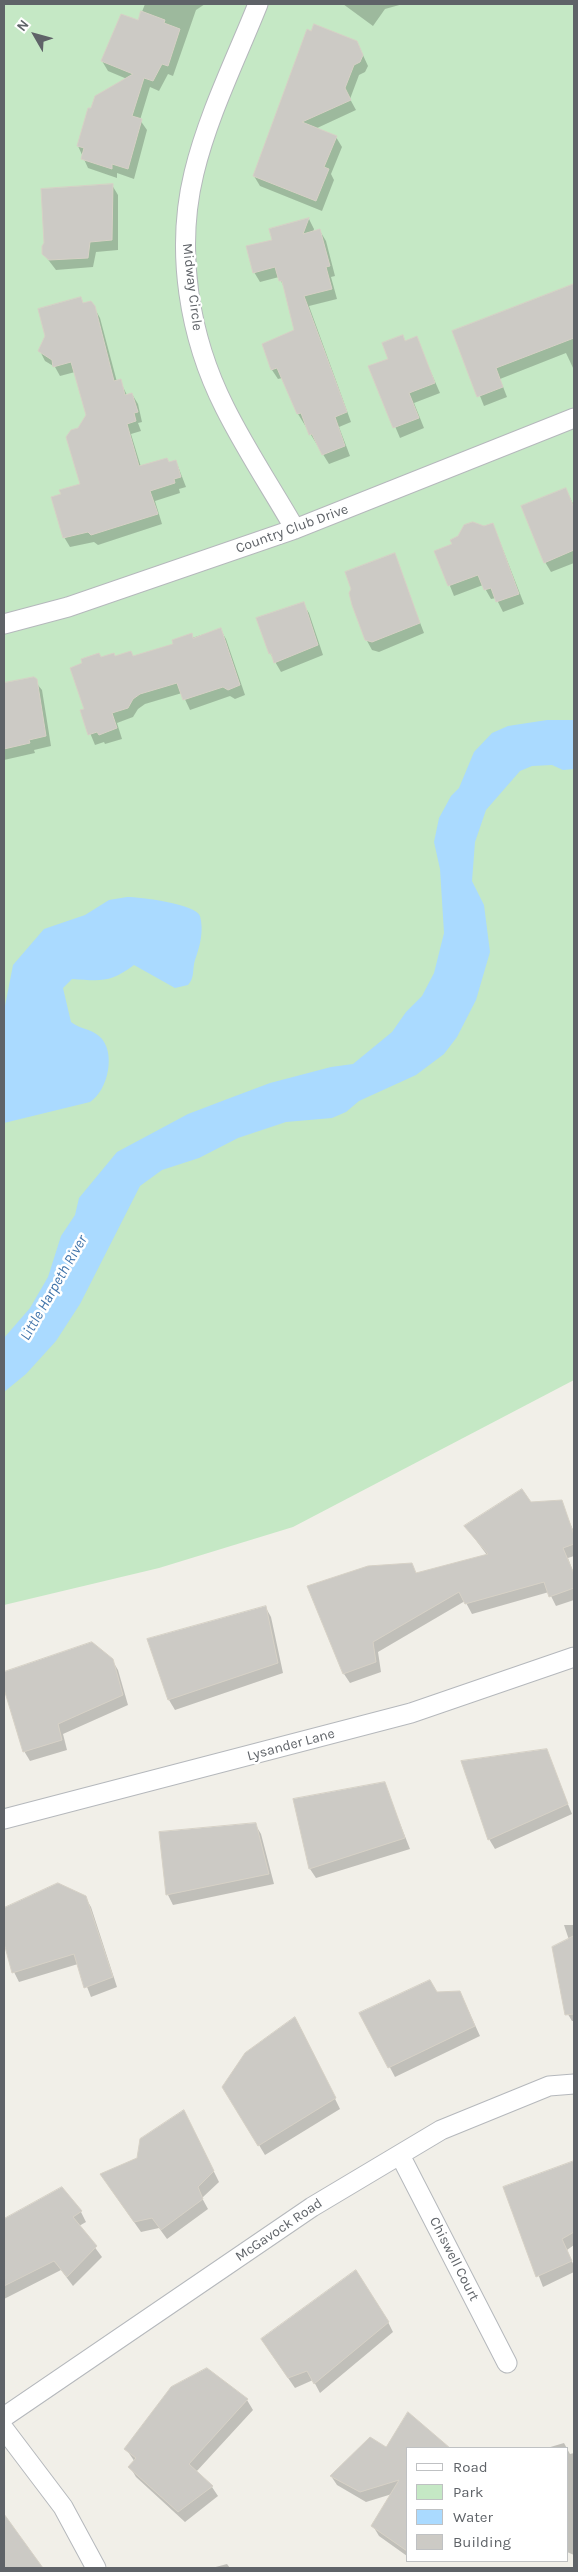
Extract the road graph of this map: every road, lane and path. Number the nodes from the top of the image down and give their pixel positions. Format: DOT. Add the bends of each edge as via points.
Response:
graph roads {
  1 [pos="258,4"];
  2 [pos="574,418"];
  3 [pos="295,529"];
  4 [pos="4,624"];
  5 [pos="574,1657"];
  6 [pos="4,1819"];
  7 [pos="574,2084"];
  8 [pos="400,2154"];
  9 [pos="508,2363"];
  10 [pos="4,2417"];
  11 [pos="4,2429"];
  12 [pos="96,2568"];
  1 -- 3 [label="street, Midway Circle" via="194,172 187,207 186,260 192,311 210,376 230,418"];
  2 -- 3 [label="street, Country Club Drive"];
  3 -- 4 [label="street, Country Club Drive" via="68,607"];
  5 -- 6 [label="street, Lysander Lane" via="411,1713"];
  7 -- 8 [label="street, McGavock Road" via="549,2086 442,2130"];
  8 -- 9 [label="street, Chiswell Court"];
  8 -- 10 [label="street, McGavock Road" via="312,2207"];
  11 -- 12 [label="street" via="63,2507"];
}
